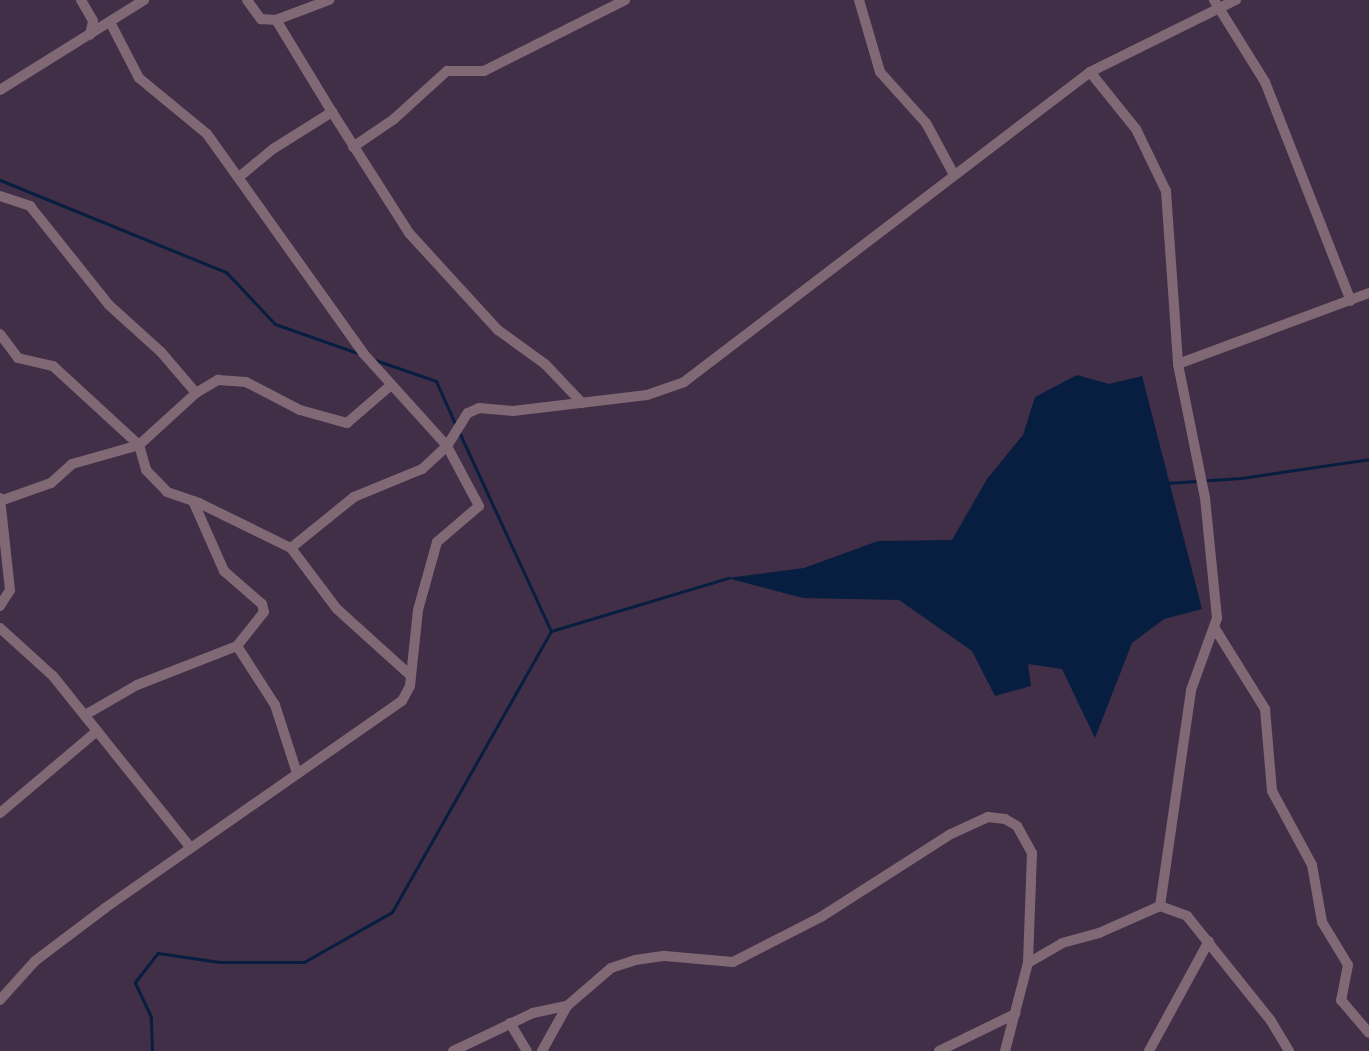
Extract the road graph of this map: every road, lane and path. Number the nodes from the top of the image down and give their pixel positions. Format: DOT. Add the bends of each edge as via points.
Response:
graph roads {
  1 [pos="81,0"];
  2 [pos="144,0"];
  3 [pos="247,0"];
  4 [pos="329,0"];
  5 [pos="625,0"];
  6 [pos="859,0"];
  7 [pos="1236,0"];
  8 [pos="1217,4"];
  9 [pos="276,21"];
  10 [pos="110,22"];
  11 [pos="90,35"];
  12 [pos="1090,72"];
  13 [pos="0,90"];
  14 [pos="332,112"];
  15 [pos="353,147"];
  16 [pos="953,173"];
  17 [pos="239,177"];
  18 [pos="0,196"];
  19 [pos="1369,292"];
  20 [pos="1352,301"];
  21 [pos="0,334"];
  22 [pos="1178,364"];
  23 [pos="390,386"];
  24 [pos="196,393"];
  25 [pos="582,403"];
  26 [pos="139,445"];
  27 [pos="447,446"];
  28 [pos="1,499"];
  29 [pos="193,501"];
  30 [pos="291,548"];
  31 [pos="0,606"];
  32 [pos="1214,627"];
  33 [pos="0,628"];
  34 [pos="237,646"];
  35 [pos="410,675"];
  36 [pos="85,715"];
  37 [pos="97,731"];
  38 [pos="297,773"];
  39 [pos="0,813"];
  40 [pos="190,847"];
  41 [pos="1160,906"];
  42 [pos="1209,941"];
  43 [pos="1028,963"];
  44 [pos="0,1000"];
  45 [pos="567,1006"];
  46 [pos="1015,1014"];
  47 [pos="510,1023"];
  48 [pos="1369,1033"];
  49 [pos="453,1051"];
  50 [pos="527,1051"];
  51 [pos="542,1051"];
  52 [pos="939,1051"];
  53 [pos="1005,1051"];
  54 [pos="1149,1051"];
  55 [pos="1289,1051"];
  1 -- 11 [label="street" via="93,21"];
  2 -- 10 [label="street"];
  3 -- 9 [label="street" via="261,19"];
  4 -- 9 [label="street"];
  5 -- 15 [label="street" via="484,71 447,71 394,118"];
  6 -- 16 [label="street" via="880,72 926,123"];
  7 -- 8 [label="street"];
  8 -- 12 [label="street"];
  8 -- 20 [label="street" via="1264,82"];
  9 -- 14 [label="street"];
  10 -- 11 [label="street"];
  10 -- 17 [label="street" via="139,78 186,112"];
  11 -- 13 [label="street"];
  12 -- 16 [label="street"];
  12 -- 22 [label="street" via="1136,129 1167,191"];
  14 -- 15 [label="street"];
  14 -- 17 [label="street" via="273,149"];
  15 -- 25 [label="street" via="409,233 498,330 545,364"];
  16 -- 25 [label="street" via="684,382 647,395"];
  17 -- 23 [label="street"];
  18 -- 24 [label="street" via="30,206 109,305 161,351"];
  19 -- 20 [label="street"];
  20 -- 22 [label="street"];
  21 -- 26 [label="street" via="18,358 53,366"];
  22 -- 32 [label="street" via="1205,498 1217,591"];
  23 -- 24 [label="street" via="347,423 300,410 232,378 218,380"];
  23 -- 27 [label="street"];
  24 -- 26 [label="street"];
  25 -- 27 [label="street" via="513,411 479,408 468,413"];
  26 -- 28 [label="street" via="72,464 51,483"];
  26 -- 29 [label="street" via="146,470 167,492"];
  27 -- 30 [label="street" via="422,469 354,497"];
  27 -- 35 [label="street" via="479,506 437,542 418,610"];
  28 -- 31 [label="street" via="10,590"];
  29 -- 30 [label="street"];
  29 -- 34 [label="street" via="224,571 255,595 264,608"];
  30 -- 35 [label="street" via="337,609"];
  32 -- 41 [label="street" via="1191,690"];
  32 -- 48 [label="street" via="1265,710 1272,791 1312,865 1322,921 1348,965 1341,1000"];
  33 -- 36 [label="street" via="53,676"];
  34 -- 36 [label="street" via="137,685"];
  34 -- 38 [label="street" via="275,705"];
  35 -- 38 [label="street" via="402,701"];
  36 -- 37 [label="street"];
  37 -- 39 [label="street"];
  37 -- 40 [label="street"];
  38 -- 40 [label="street"];
  40 -- 44 [label="street" via="35,961"];
  41 -- 42 [label="street" via="1187,916"];
  41 -- 43 [label="street" via="1099,933 1062,943"];
  42 -- 54 [label="street"];
  42 -- 55 [label="street" via="1271,1021"];
  43 -- 45 [label="street" via="1032,853 1017,826 1005,819 988,817 951,834 821,917 733,962 665,956 636,960 611,968"];
  43 -- 46 [label="street"];
  45 -- 47 [label="street"];
  45 -- 51 [label="street"];
  46 -- 52 [label="street"];
  46 -- 53 [label="street"];
  47 -- 49 [label="street"];
  47 -- 50 [label="street"];
}
